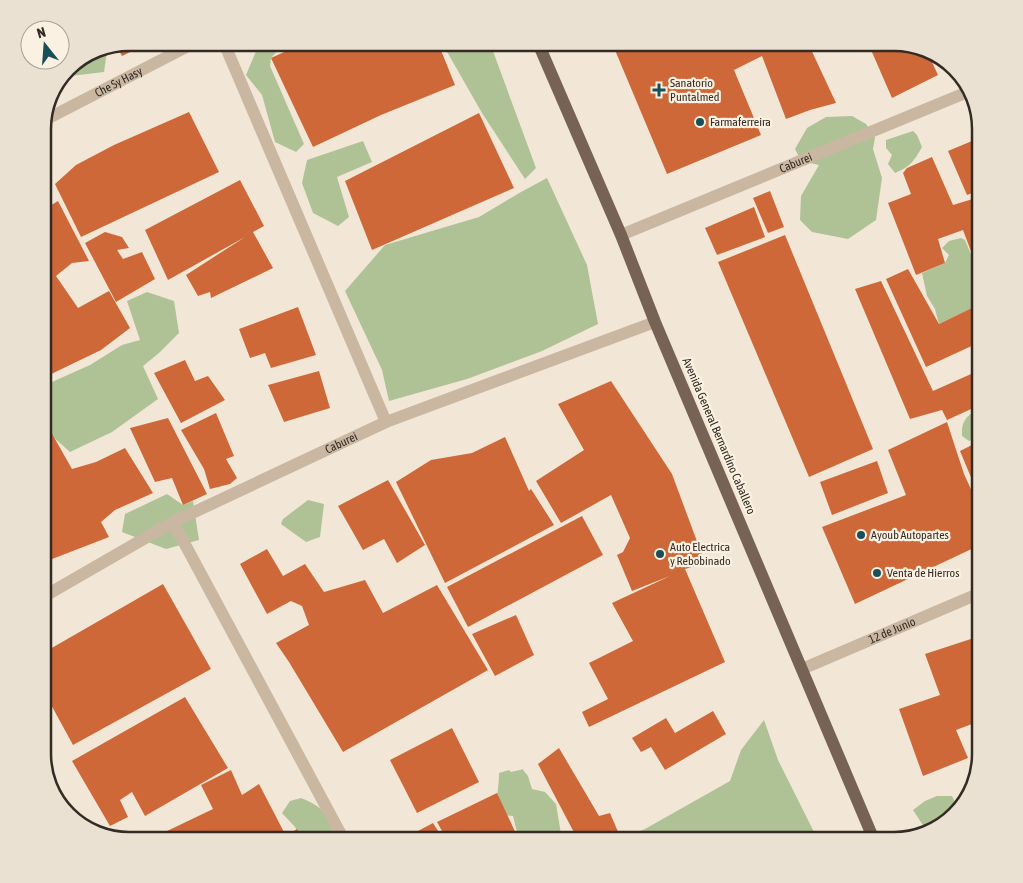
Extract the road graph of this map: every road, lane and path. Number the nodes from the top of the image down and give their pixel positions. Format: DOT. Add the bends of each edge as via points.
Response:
graph roads {
  1 [pos="177,51"];
  2 [pos="228,51"];
  3 [pos="542,51"];
  4 [pos="963,94"];
  5 [pos="53,116"];
  6 [pos="621,235"];
  7 [pos="656,322"];
  8 [pos="386,422"];
  9 [pos="173,522"];
  10 [pos="51,592"];
  11 [pos="972,595"];
  12 [pos="802,669"];
  13 [pos="340,832"];
  14 [pos="871,832"];
  1 -- 5 [label="street, Che Sy Hasy"];
  2 -- 8 [label="street"];
  3 -- 6 [label="main road, Avenida General Bernardino Caballero"];
  4 -- 6 [label="street, Caburei"];
  6 -- 7 [label="main road, Avenida General Bernardino Caballero"];
  7 -- 8 [label="street, Caburei"];
  7 -- 12 [label="main road, Avenida General Bernardino Caballero"];
  8 -- 9 [label="street, Caburei"];
  9 -- 10 [label="street, Caburei"];
  9 -- 13 [label="street"];
  11 -- 12 [label="street, 12 de Junio"];
  12 -- 14 [label="main road, Avenida General Bernardino Caballero"];
}
